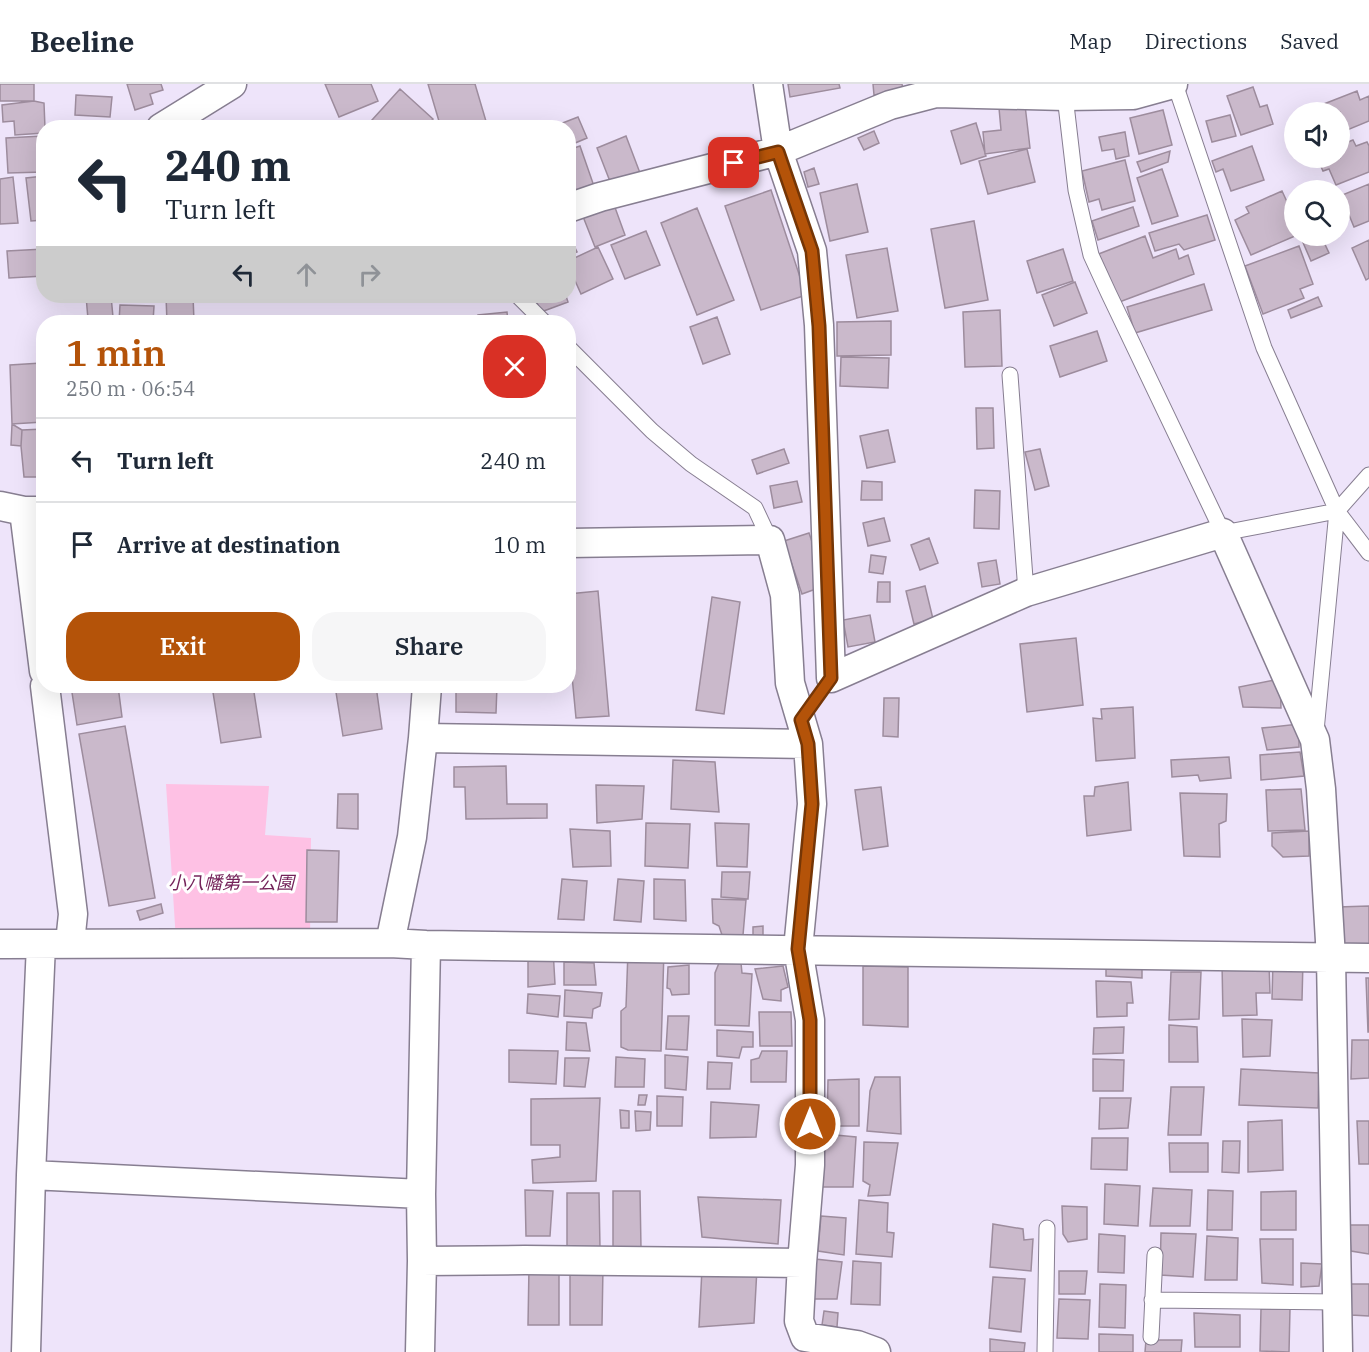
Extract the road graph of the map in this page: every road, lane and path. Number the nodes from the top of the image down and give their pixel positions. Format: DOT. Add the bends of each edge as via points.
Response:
graph roads {
  1 [pos="232,84"];
  2 [pos="768,84"];
  3 [pos="1174,84"];
  4 [pos="1064,90"];
  5 [pos="174,120"];
  6 [pos="778,152"];
  7 [pos="576,205"];
  8 [pos="525,303"];
  9 [pos="537,315"];
  10 [pos="576,355"];
  11 [pos="1010,375"];
  12 [pos="1369,476"];
  13 [pos="23,509"];
  14 [pos="1337,511"];
  15 [pos="1223,533"];
  16 [pos="770,540"];
  17 [pos="576,543"];
  18 [pos="1369,553"];
  19 [pos="1026,592"];
  20 [pos="36,609"];
  21 [pos="831,678"];
  22 [pos="46,693"];
  23 [pos="426,693"];
  24 [pos="805,732"];
  25 [pos="423,738"];
  26 [pos="1315,740"];
  27 [pos="390,943"];
  28 [pos="22,944"];
  29 [pos="70,944"];
  30 [pos="426,945"];
  31 [pos="798,949"];
  32 [pos="1331,957"];
  33 [pos="1369,958"];
  34 [pos="31,1175"];
  35 [pos="420,1194"];
  36 [pos="1047,1228"];
  37 [pos="1155,1255"];
  38 [pos="422,1261"];
  39 [pos="802,1263"];
  40 [pos="1152,1300"];
  41 [pos="1338,1302"];
  42 [pos="1151,1336"];
  43 [pos="26,1352"];
  44 [pos="420,1352"];
  45 [pos="876,1352"];
  46 [pos="1045,1352"];
  47 [pos="1338,1352"];
  1 -- 5 [label="street"];
  2 -- 6 [label="street"];
  3 -- 4 [label="street" via="1133,95"];
  3 -- 14 [label="lane" via="1264,348"];
  4 -- 6 [label="street" via="936,93 890,105"];
  4 -- 15 [label="lane" via="1076,190 1091,255"];
  6 -- 7 [label="street"];
  6 -- 21 [label="street" via="812,251 819,326"];
  8 -- 9 [label="lane"];
  10 -- 16 [label="lane" via="652,431 754,508"];
  11 -- 19 [label="lane"];
  12 -- 14 [label="lane"];
  13 -- 20 [label="street"];
  14 -- 15 [label="lane"];
  14 -- 18 [label="lane"];
  14 -- 26 [label="lane"];
  15 -- 19 [label="street"];
  15 -- 26 [label="street"];
  16 -- 17 [label="street"];
  16 -- 24 [label="street" via="785,595 790,683"];
  19 -- 21 [label="street"];
  21 -- 24 [label="street"];
  22 -- 29 [label="street" via="73,914"];
  23 -- 25 [label="street"];
  24 -- 25 [label="street"];
  24 -- 31 [label="street" via="812,804"];
  25 -- 27 [label="street" via="412,837"];
  26 -- 32 [label="street"];
  27 -- 29 [label="street"];
  27 -- 30 [label="street"];
  28 -- 29 [label="street"];
  28 -- 34 [label="street"];
  30 -- 31 [label="street"];
  30 -- 35 [label="street"];
  31 -- 32 [label="street"];
  31 -- 39 [label="street" via="810,1020 810,1165"];
  32 -- 33 [label="street"];
  32 -- 41 [label="street"];
  34 -- 35 [label="street"];
  34 -- 43 [label="street"];
  35 -- 38 [label="street"];
  36 -- 46 [label="lane"];
  37 -- 40 [label="lane"];
  38 -- 39 [label="street"];
  38 -- 44 [label="street"];
  39 -- 45 [label="street" via="799,1321 805,1336"];
  40 -- 41 [label="lane"];
  40 -- 42 [label="lane"];
  41 -- 47 [label="street"];
}
